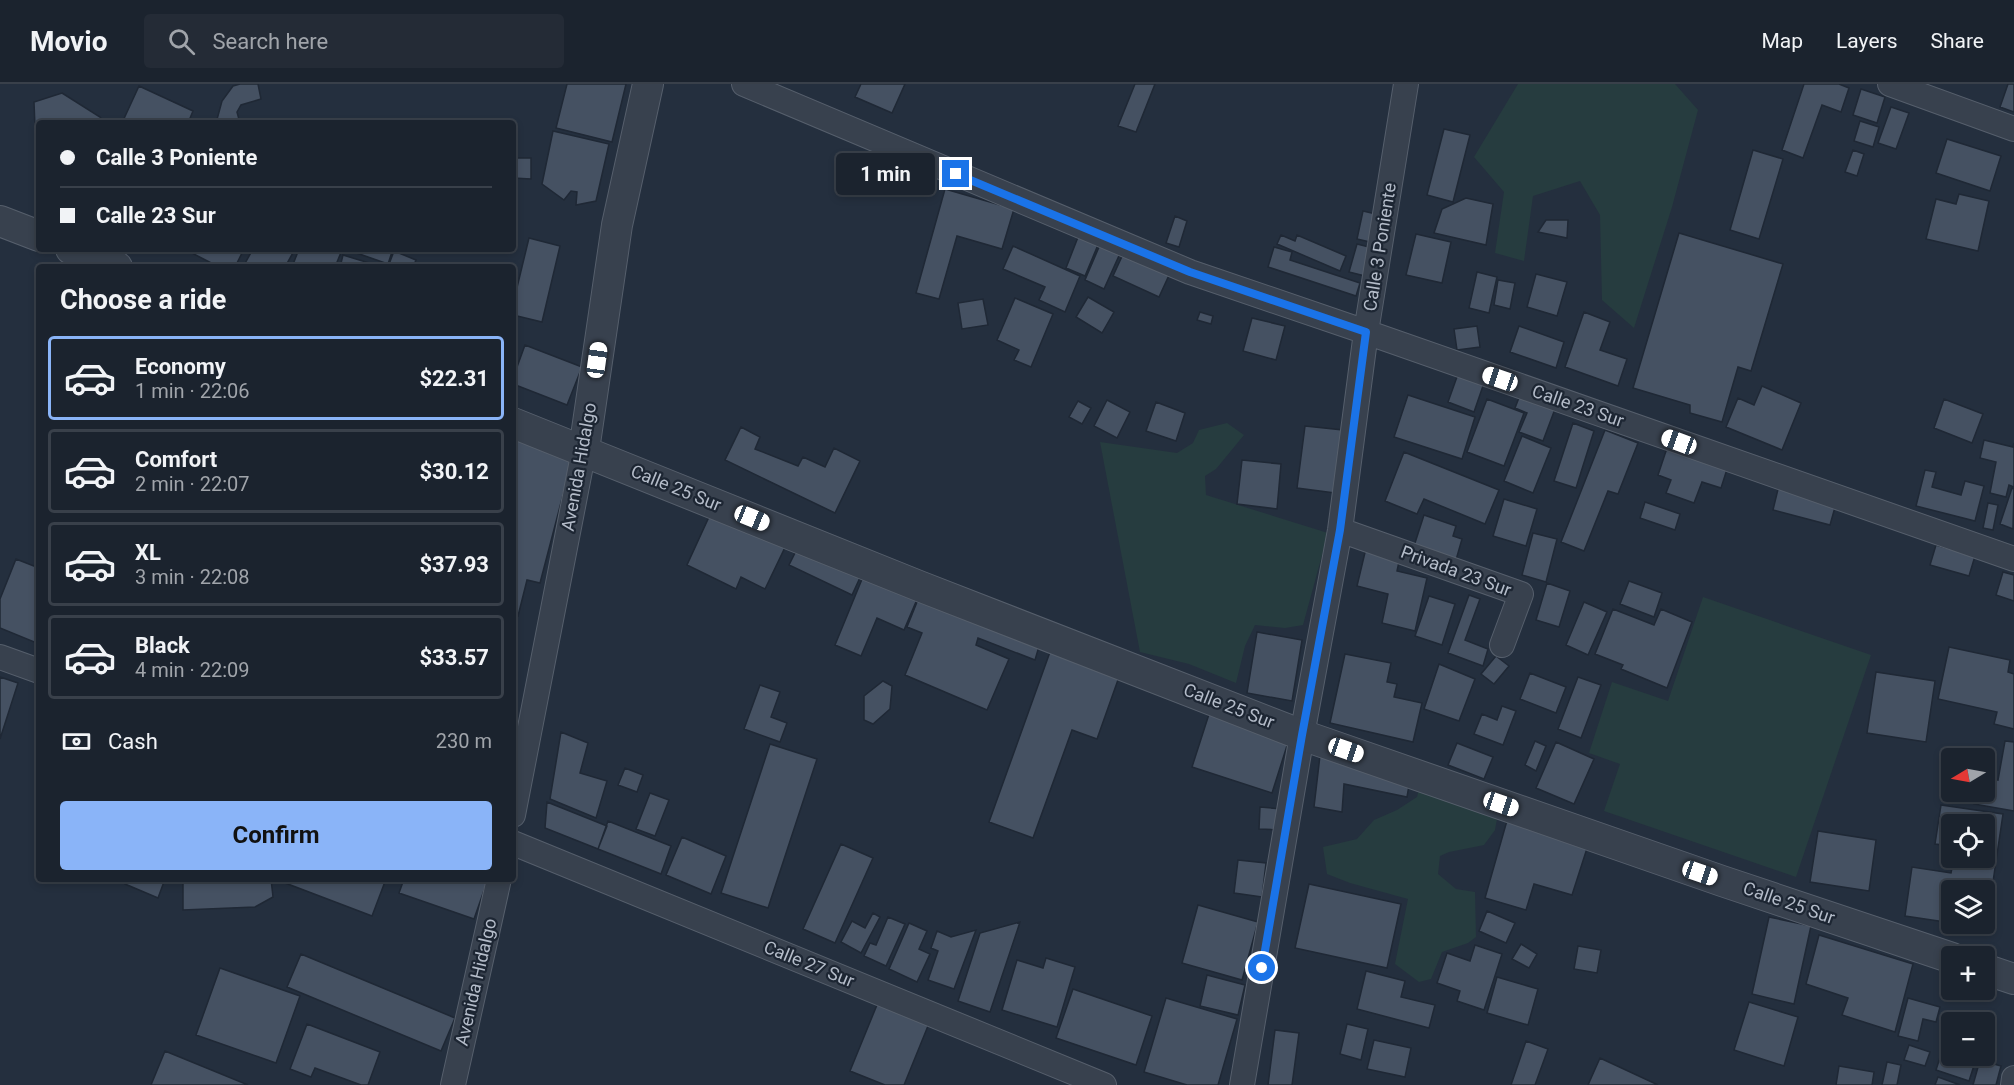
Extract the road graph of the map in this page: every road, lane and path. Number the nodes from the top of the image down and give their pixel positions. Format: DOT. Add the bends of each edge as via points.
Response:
graph roads {
  1 [pos="648,84"];
  2 [pos="744,84"];
  3 [pos="1406,84"];
  4 [pos="1890,84"];
  5 [pos="2014,129"];
  6 [pos="0,221"];
  7 [pos="36,235"];
  8 [pos="79,252"];
  9 [pos="109,264"];
  10 [pos="1366,332"];
  11 [pos="516,424"];
  12 [pos="584,450"];
  13 [pos="1340,530"];
  14 [pos="2014,559"];
  15 [pos="1502,645"];
  16 [pos="0,657"];
  17 [pos="36,670"];
  18 [pos="1302,735"];
  19 [pos="516,800"];
  20 [pos="516,844"];
  21 [pos="498,882"];
  22 [pos="1941,954"];
  23 [pos="1995,973"];
  24 [pos="2014,979"];
  25 [pos="2014,1078"];
  26 [pos="453,1085"];
  27 [pos="1104,1085"];
  28 [pos="1242,1085"];
  29 [pos="2013,1085"];
  1 -- 12 [label="street, Avenida Hidalgo" via="617,225"];
  2 -- 10 [label="street, Calle 23 Sur" via="1190,272"];
  3 -- 10 [label="street, Calle 3 Poniente"];
  4 -- 5 [label="street"];
  6 -- 7 [label="street"];
  8 -- 9 [label="street"];
  10 -- 13 [label="street, Calle 3 Poniente"];
  10 -- 14 [label="street, Calle 23 Sur"];
  11 -- 12 [label="street, Calle 25 Sur"];
  12 -- 18 [label="street, Calle 25 Sur"];
  12 -- 19 [label="street, Avenida Hidalgo"];
  13 -- 15 [label="street, Privada 23 Sur" via="1521,594"];
  13 -- 18 [label="street, Calle 3 Poniente"];
  16 -- 17 [label="street"];
  18 -- 22 [label="street, Calle 25 Sur"];
  18 -- 28 [label="street, Calle 3 Poniente"];
  20 -- 27 [label="street, Calle 27 Sur"];
  21 -- 26 [label="street, Avenida Hidalgo"];
  23 -- 24 [label="street"];
  25 -- 29 [label="street"];
}
